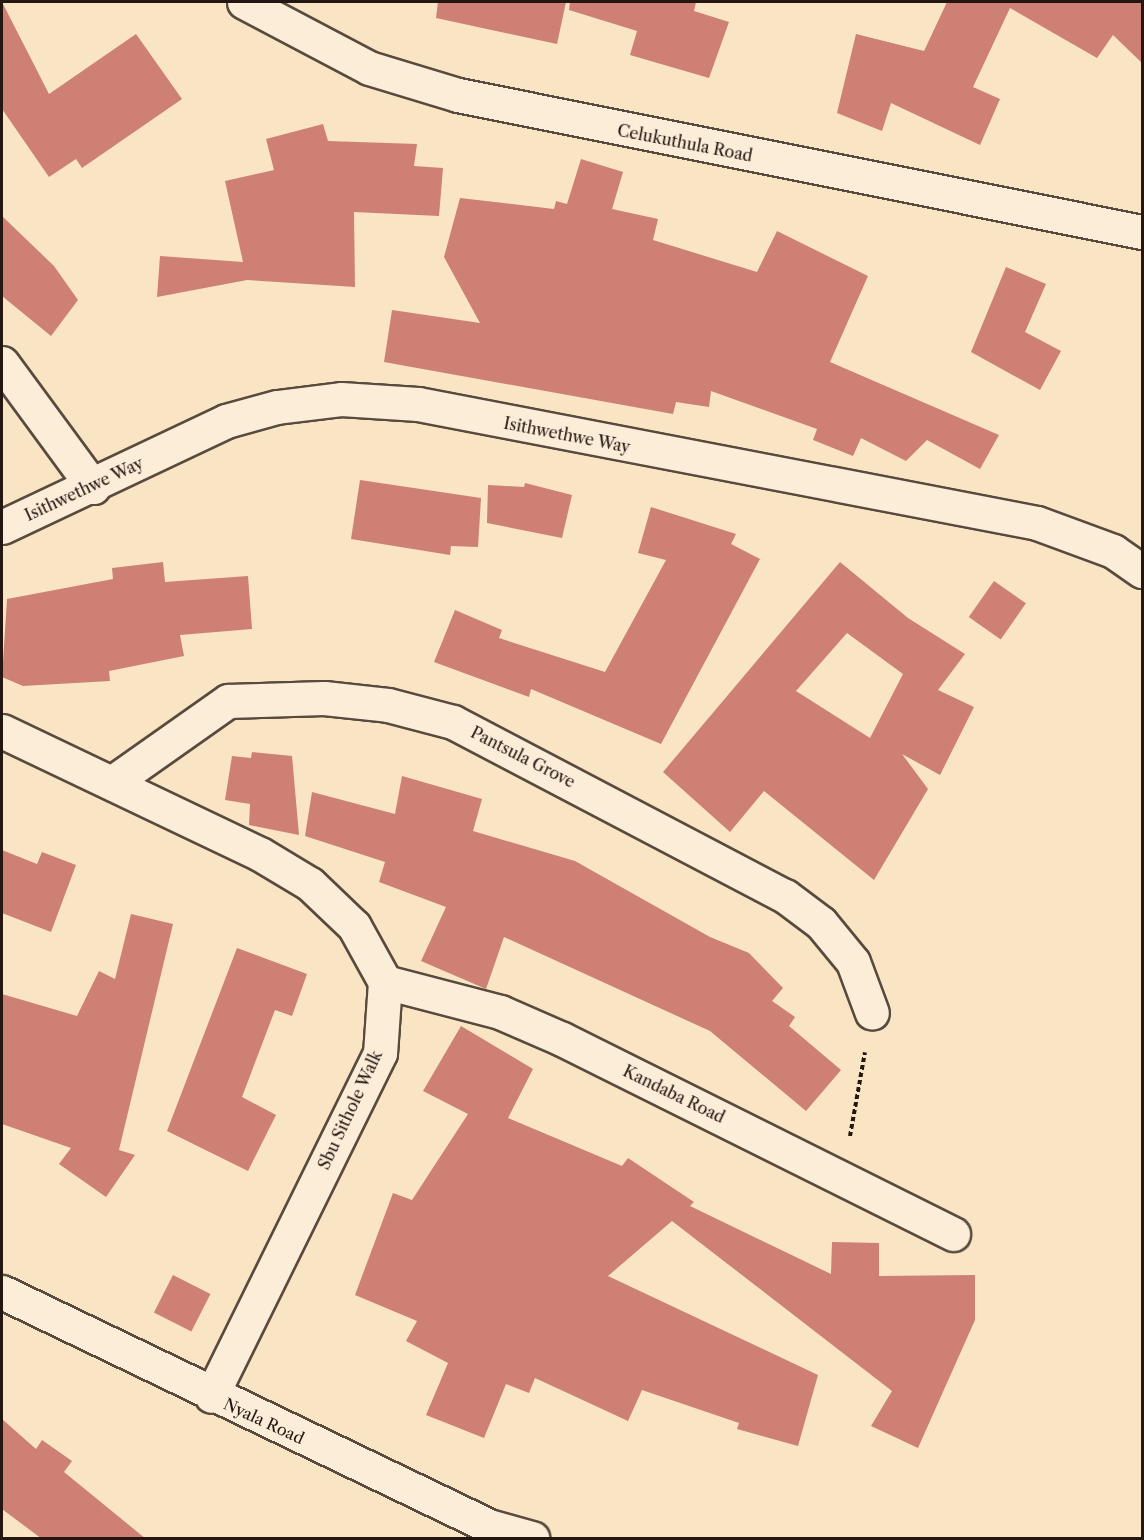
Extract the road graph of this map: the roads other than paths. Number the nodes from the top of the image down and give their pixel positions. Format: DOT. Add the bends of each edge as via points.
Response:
graph roads {
  1 [pos="244,2"];
  2 [pos="296,14"];
  3 [pos="1143,232"];
  4 [pos="2,363"];
  5 [pos="93,487"];
  6 [pos="2,527"];
  7 [pos="1143,571"];
  8 [pos="2,731"];
  9 [pos="112,782"];
  10 [pos="385,982"];
  11 [pos="872,1013"];
  12 [pos="953,1234"];
  13 [pos="2,1292"];
  14 [pos="211,1396"];
  15 [pos="532,1539"];
  1 -- 2 [label="street, Celukuthula Road"];
  2 -- 3 [label="street, Celukuthula Road" via="369,68 458,95"];
  4 -- 5 [label="street"];
  5 -- 6 [label="street, Isithwethwe Way"];
  5 -- 7 [label="street, Isithwethwe Way" via="226,421 277,406 342,399 418,404 1037,523 1113,551"];
  8 -- 9 [label="street"];
  9 -- 10 [label="street" via="310,884 354,926"];
  9 -- 11 [label="street, Pantsula Grove" via="228,701 324,698 388,705 453,722 785,896 821,923 853,962"];
  10 -- 12 [label="street, Kandaba Road" via="521,1021"];
  10 -- 14 [label="street, Sbu Sithole Walk" via="380,1053"];
  13 -- 14 [label="street, Nyala Road"];
  14 -- 15 [label="street, Nyala Road" via="489,1526"];
}
